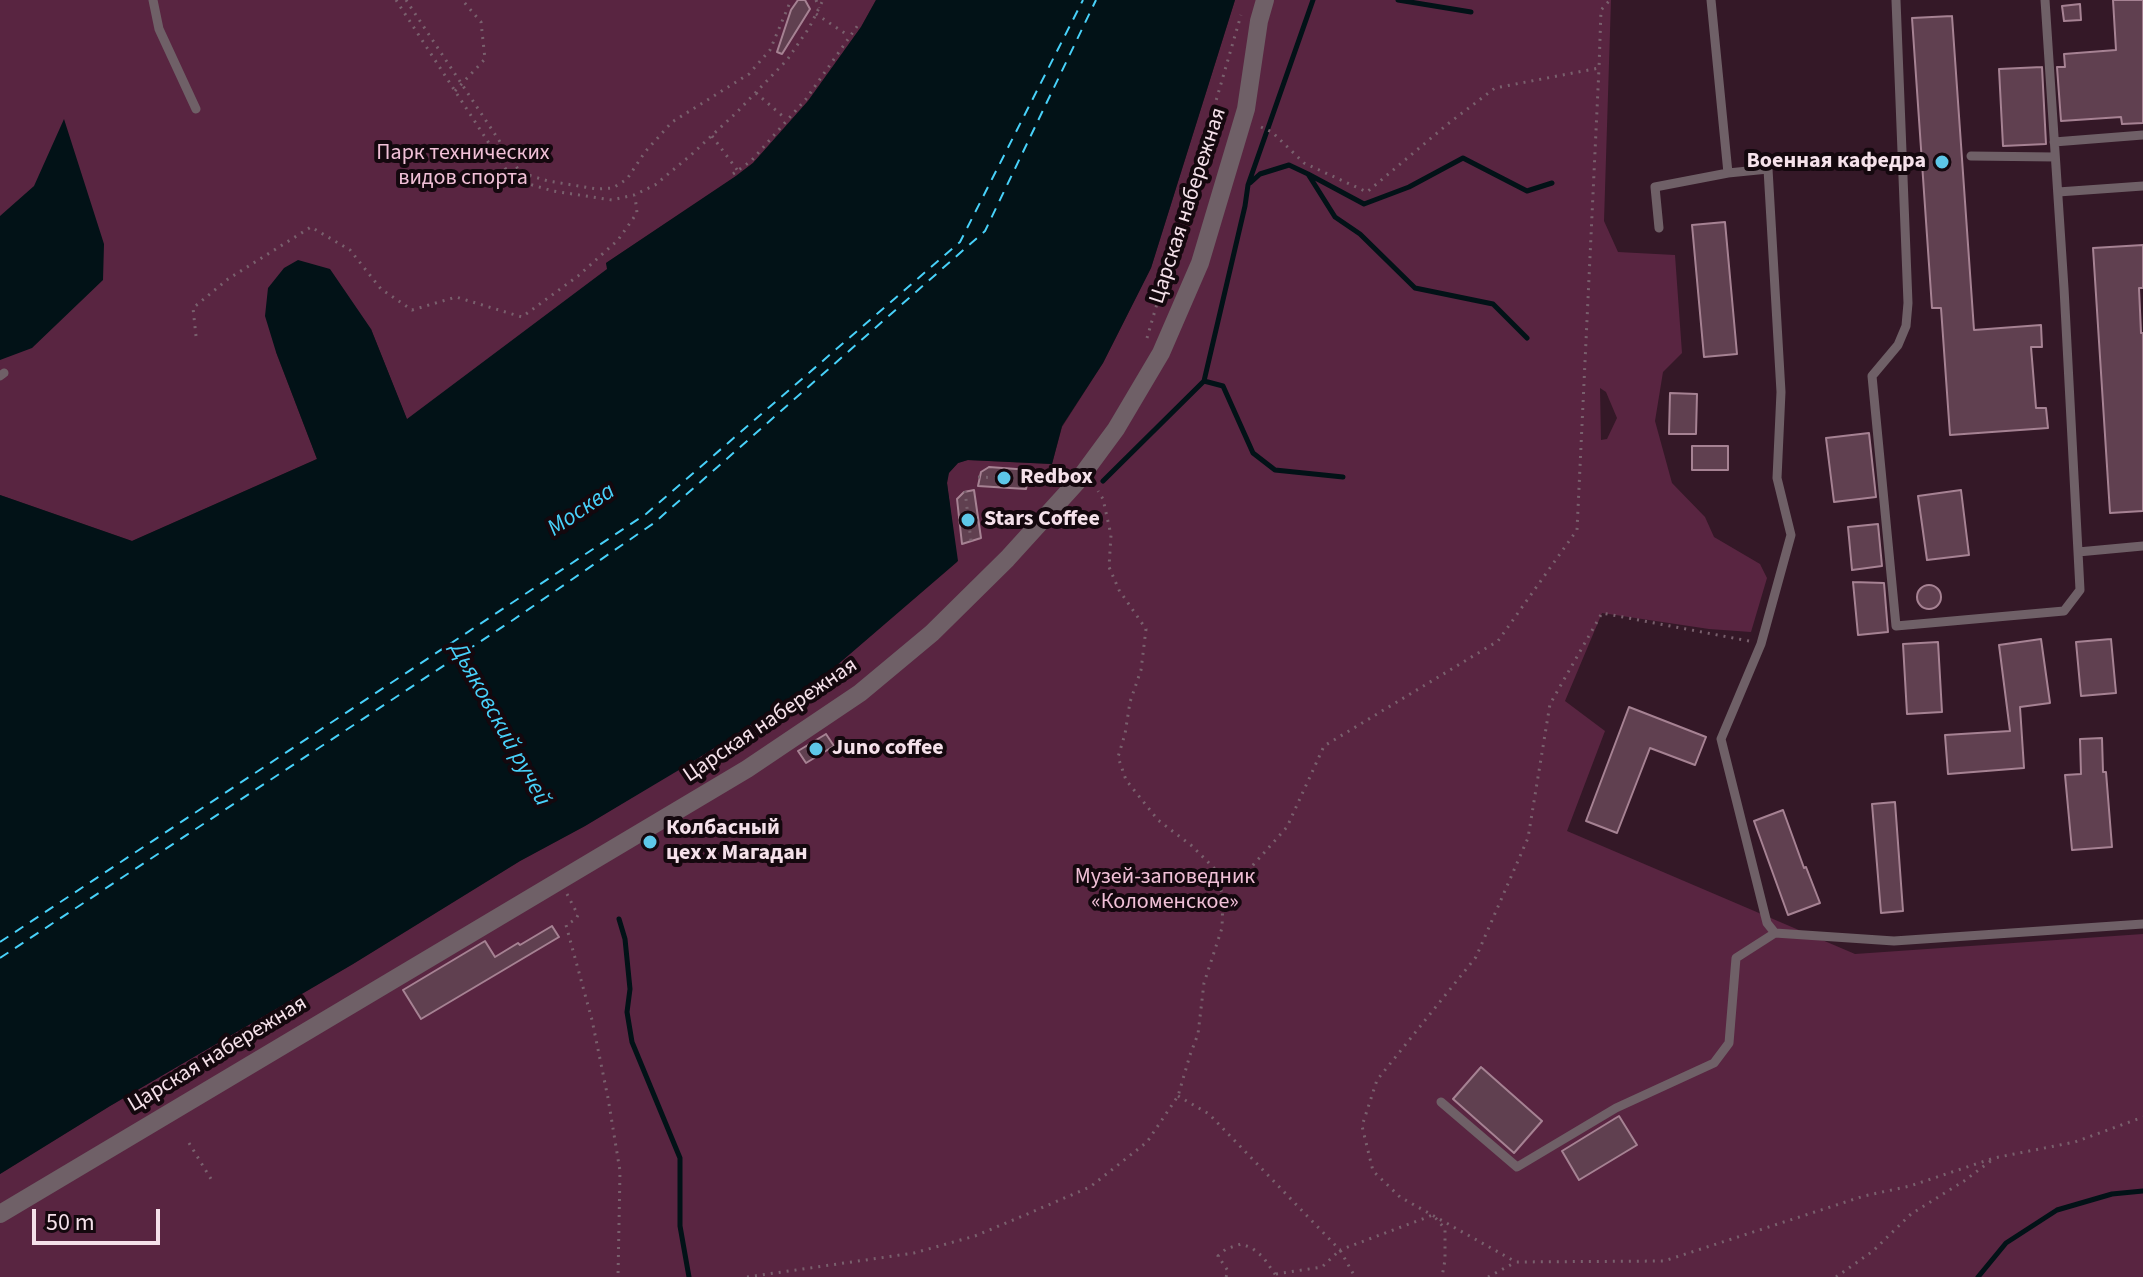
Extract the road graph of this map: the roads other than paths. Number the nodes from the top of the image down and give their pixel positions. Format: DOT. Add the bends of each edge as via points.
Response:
graph roads {
  1 [pos="153,0"];
  2 [pos="1265,0"];
  3 [pos="1711,0"];
  4 [pos="1896,0"];
  5 [pos="2045,0"];
  6 [pos="196,109"];
  7 [pos="2143,135"];
  8 [pos="2054,142"];
  9 [pos="1971,156"];
  10 [pos="2055,157"];
  11 [pos="1728,173"];
  12 [pos="2143,186"];
  13 [pos="2058,192"];
  14 [pos="1659,228"];
  15 [pos="2143,546"];
  16 [pos="2078,552"];
  17 [pos="2143,924"];
  18 [pos="1775,933"];
  19 [pos="1441,1102"];
  20 [pos="0,1214"];
  1 -- 6 [label="lane" via="159,29"];
  2 -- 20 [label="street, Царская набережная" via="1246,109 1200,263 1161,353 1077,482 932,633 860,693 747,769"];
  3 -- 11 [label="lane"];
  4 -- 16 [label="lane" via="1908,303 1898,345 1872,376 1896,626 2064,611 2080,590"];
  5 -- 8 [label="lane"];
  7 -- 8 [label="lane"];
  8 -- 10 [label="lane"];
  9 -- 10 [label="lane"];
  10 -- 13 [label="lane"];
  11 -- 14 [label="lane" via="1655,187"];
  11 -- 18 [label="lane" via="1768,169 1781,392 1777,478 1791,535 1761,644 1721,739 1767,923"];
  12 -- 13 [label="lane"];
  13 -- 16 [label="lane"];
  15 -- 16 [label="lane"];
  17 -- 18 [label="lane" via="1894,941"];
  18 -- 19 [label="lane" via="1736,958 1729,1043 1714,1063 1616,1108 1517,1167"];
}
